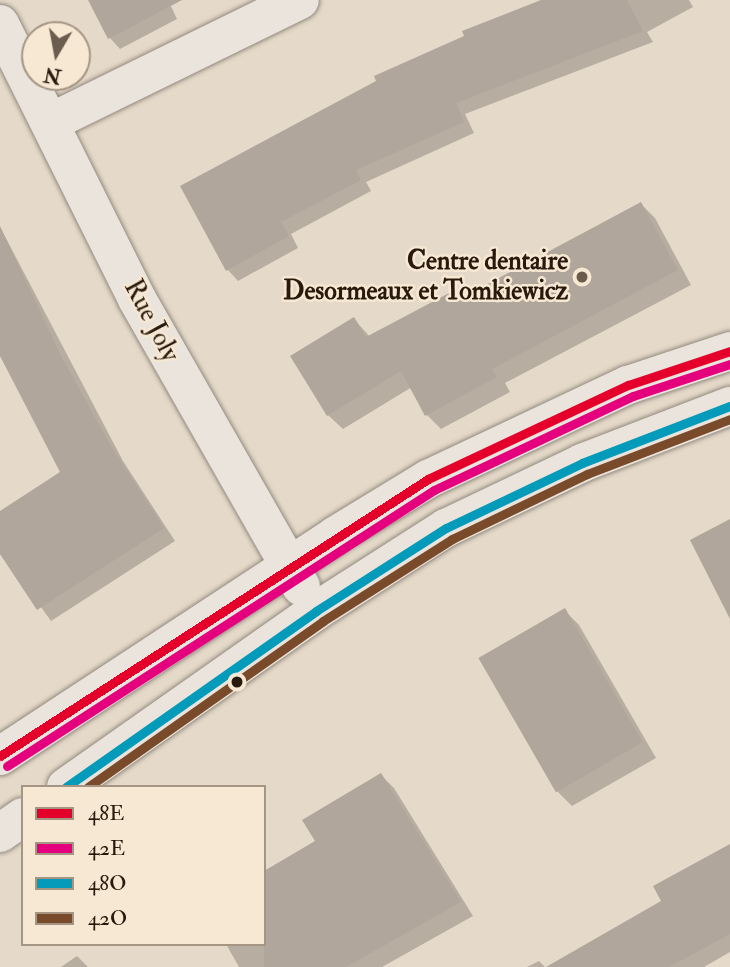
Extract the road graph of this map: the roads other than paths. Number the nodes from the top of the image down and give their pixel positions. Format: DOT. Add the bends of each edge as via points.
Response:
graph roads {
  1 [pos="300,0"];
  2 [pos="0,24"];
  3 [pos="51,122"];
  4 [pos="730,351"];
  5 [pos="730,406"];
  6 [pos="289,566"];
  7 [pos="316,611"];
  8 [pos="0,756"];
  9 [pos="69,785"];
  10 [pos="21,818"];
  11 [pos="0,833"];
  1 -- 3 [label="street"];
  2 -- 3 [label="street, Rue Joly"];
  3 -- 6 [label="street, Rue Joly" via="137,299"];
  4 -- 6 [label="street" via="628,385 539,423 409,490"];
  5 -- 7 [label="street" via="621,446 512,494 418,544"];
  6 -- 7 [label="street, Rue Joly"];
  6 -- 8 [label="street"];
  7 -- 9 [label="street"];
  10 -- 11 [label="street"];
}
